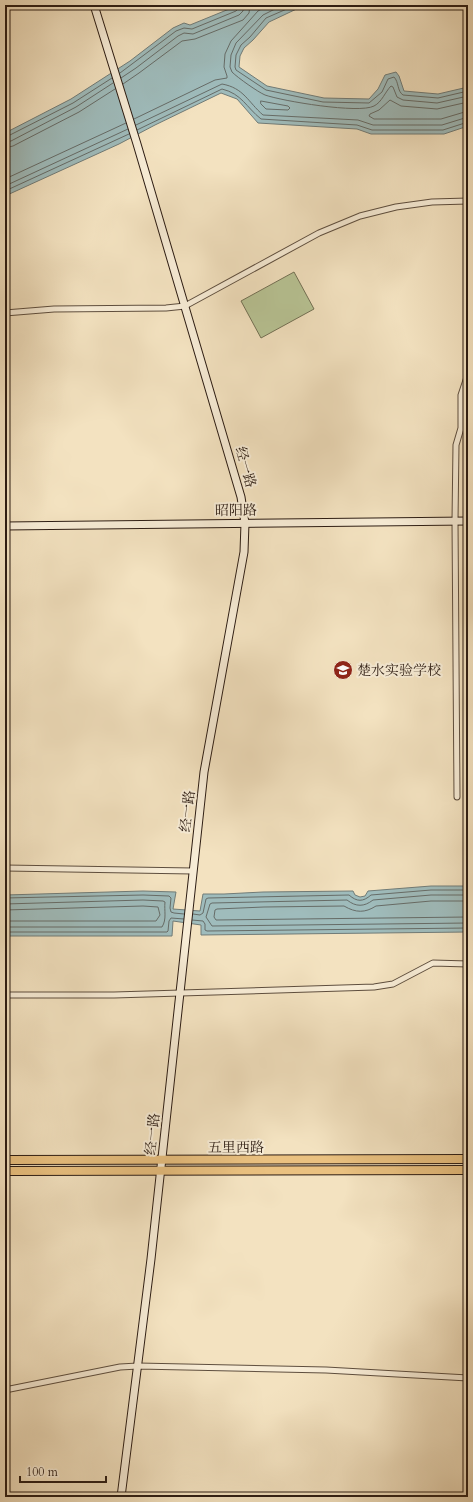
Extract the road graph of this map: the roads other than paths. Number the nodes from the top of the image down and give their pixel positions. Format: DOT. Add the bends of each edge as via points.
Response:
graph roads {
  1 [pos="94,5"];
  2 [pos="468,201"];
  3 [pos="185,306"];
  4 [pos="5,313"];
  5 [pos="468,374"];
  6 [pos="454,521"];
  7 [pos="468,521"];
  8 [pos="245,523"];
  9 [pos="5,526"];
  10 [pos="457,797"];
  11 [pos="5,868"];
  12 [pos="193,871"];
  13 [pos="468,964"];
  14 [pos="181,992"];
  15 [pos="5,995"];
  16 [pos="468,1159"];
  17 [pos="5,1160"];
  18 [pos="162,1160"];
  19 [pos="161,1170"];
  20 [pos="468,1170"];
  21 [pos="5,1171"];
  22 [pos="138,1366"];
  23 [pos="468,1378"];
  24 [pos="5,1390"];
  25 [pos="121,1497"];
  1 -- 3 [label="street, 经一路"];
  2 -- 3 [label="street" via="396,207 360,216 319,233"];
  3 -- 4 [label="street"];
  3 -- 8 [label="street, 经一路" via="241,497"];
  5 -- 6 [label="street" via="461,394 461,428 456,445"];
  6 -- 7 [label="street, 昭阳路"];
  6 -- 8 [label="street, 昭阳路"];
  6 -- 10 [label="street"];
  8 -- 9 [label="street, 昭阳路"];
  8 -- 12 [label="street, 经一路" via="244,552 204,772"];
  11 -- 12 [label="street"];
  12 -- 14 [label="street, 经一路"];
  13 -- 14 [label="street" via="433,963 393,984 374,987"];
  14 -- 15 [label="street"];
  14 -- 18 [label="street, 经一路"];
  16 -- 18 [label="main road, 五里西路"];
  17 -- 18 [label="main road, 五里西路"];
  18 -- 19 [label="street, 经一路"];
  19 -- 20 [label="main road, 五里西路"];
  19 -- 21 [label="main road, 五里西路"];
  19 -- 22 [label="street, 经一路"];
  22 -- 23 [label="street" via="326,1370"];
  22 -- 24 [label="street" via="120,1367"];
  22 -- 25 [label="street, 经一路"];
}
